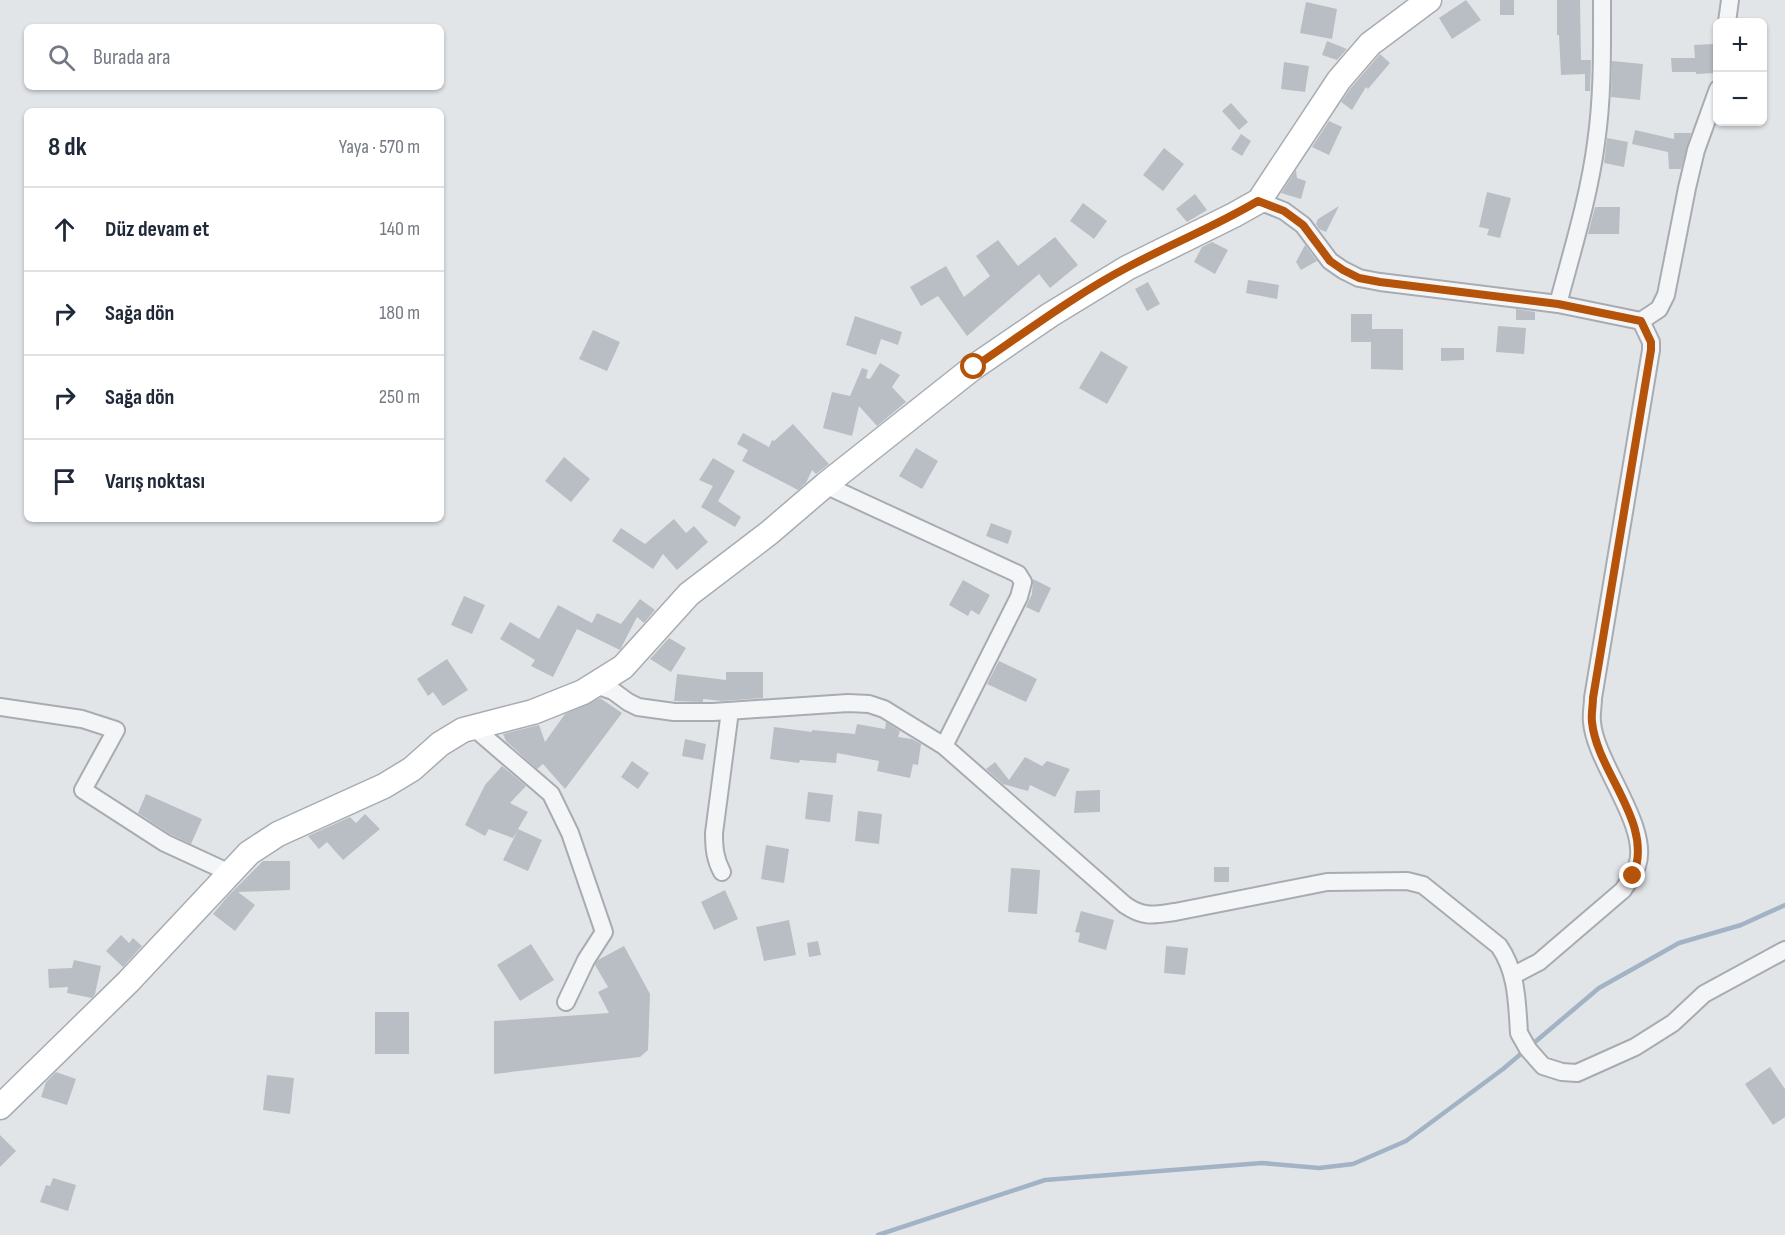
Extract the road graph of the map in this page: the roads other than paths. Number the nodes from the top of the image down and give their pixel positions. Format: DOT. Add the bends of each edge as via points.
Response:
graph roads {
  1 [pos="1429,0"];
  2 [pos="1602,0"];
  3 [pos="1730,0"];
  4 [pos="1728,18"];
  5 [pos="1713,102"];
  6 [pos="1258,201"];
  7 [pos="1558,304"];
  8 [pos="1641,321"];
  9 [pos="825,485"];
  10 [pos="596,685"];
  11 [pos="0,706"];
  12 [pos="730,711"];
  13 [pos="473,727"];
  14 [pos="944,746"];
  15 [pos="722,872"];
  16 [pos="230,873"];
  17 [pos="1785,950"];
  18 [pos="1514,975"];
  19 [pos="566,1002"];
  20 [pos="0,1107"];
  1 -- 6 [label="street" via="1370,44 1339,80"];
  2 -- 7 [label="street" via="1596,144"];
  3 -- 4 [label="street"];
  5 -- 8 [label="street" via="1696,150 1666,295 1659,309"];
  6 -- 7 [label="street" via="1284,211 1303,225 1330,261 1359,278"];
  6 -- 9 [label="street" via="1126,268 1050,315 974,367"];
  7 -- 8 [label="street"];
  8 -- 18 [label="street" via="1651,350 1592,721 1596,740 1638,840 1638,864 1623,890 1539,962"];
  9 -- 10 [label="street" via="689,594 623,667"];
  9 -- 14 [label="street" via="1018,574 1023,582"];
  10 -- 12 [label="street" via="638,707 674,712"];
  10 -- 13 [label="street" via="533,712"];
  11 -- 16 [label="street" via="116,730 82,790 165,843"];
  12 -- 14 [label="street" via="869,704"];
  12 -- 15 [label="street" via="714,833 714,849"];
  13 -- 16 [label="street" via="440,744 412,769 384,786 278,834 249,853"];
  13 -- 19 [label="street" via="551,794 570,833 604,932"];
  14 -- 18 [label="street" via="1138,913 1175,912 1326,882 1407,881 1423,885 1499,946"];
  16 -- 20 [label="street" via="120,990"];
  17 -- 18 [label="street" via="1704,994 1673,1023 1635,1047 1577,1072 1543,1066 1528,1049 1519,1033"];
}
